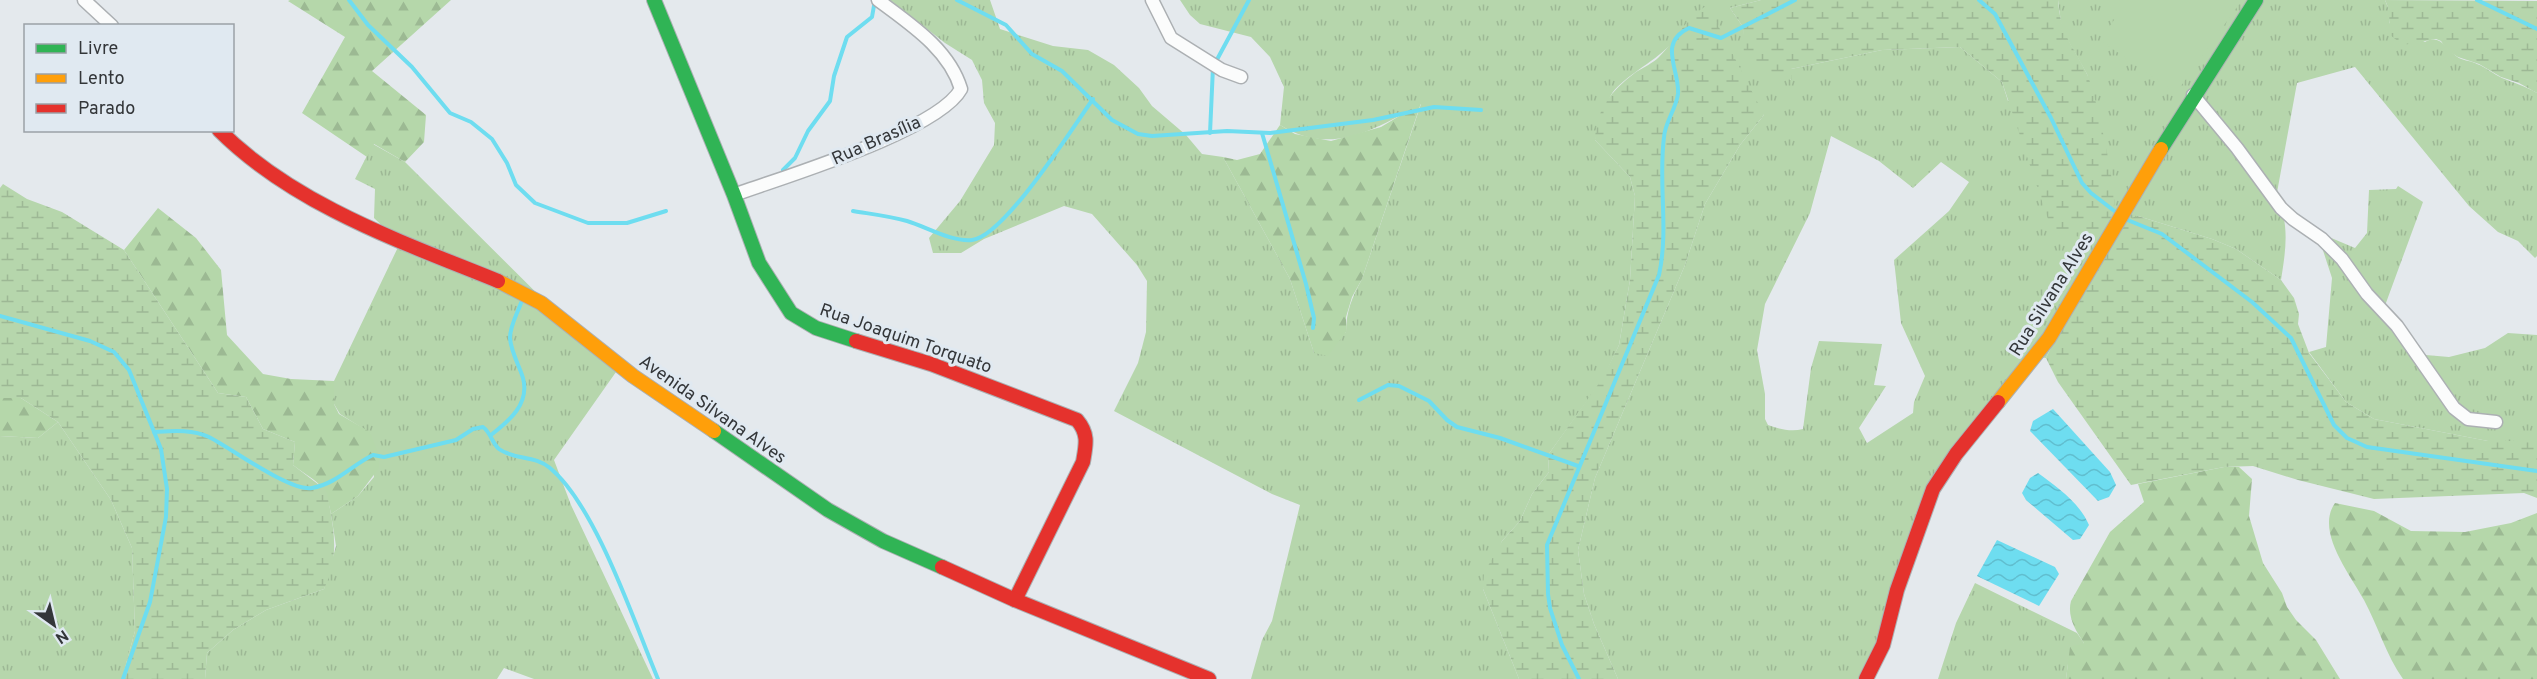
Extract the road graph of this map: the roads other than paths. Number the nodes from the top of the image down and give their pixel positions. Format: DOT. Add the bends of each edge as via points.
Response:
graph roads {
  1 [pos="84,0"];
  2 [pos="654,0"];
  3 [pos="878,0"];
  4 [pos="1152,0"];
  5 [pos="2256,0"];
  6 [pos="110,24"];
  7 [pos="1241,77"];
  8 [pos="2193,95"];
  9 [pos="221,132"];
  10 [pos="734,195"];
  11 [pos="2496,422"];
  12 [pos="1015,600"];
  13 [pos="1209,679"];
  14 [pos="1866,679"];
  1 -- 6 [label="street"];
  2 -- 10 [label="street, Rua Joaquim Torquato"];
  3 -- 10 [label="street, Rua Brasília" via="935,46 956,72 960,89 955,99 913,126 857,151"];
  4 -- 7 [label="street" via="1171,38"];
  5 -- 8 [label="street, Rua Silvana Alves"];
  8 -- 11 [label="street" via="2281,208 2342,259 2408,341 2454,408 2468,419"];
  8 -- 14 [label="street, Rua Silvana Alves" via="2049,338 1956,454 1933,489 1903,571 1882,645"];
  9 -- 12 [label="street, Avenida Silvana Alves" via="273,174 327,207 541,303 633,376 828,510 883,541"];
  10 -- 12 [label="street, Rua Joaquim Torquato" via="759,263 791,313 816,328 1022,397 1077,420 1085,429 1083,462"];
  12 -- 13 [label="street, Avenida Silvana Alves"];
}
